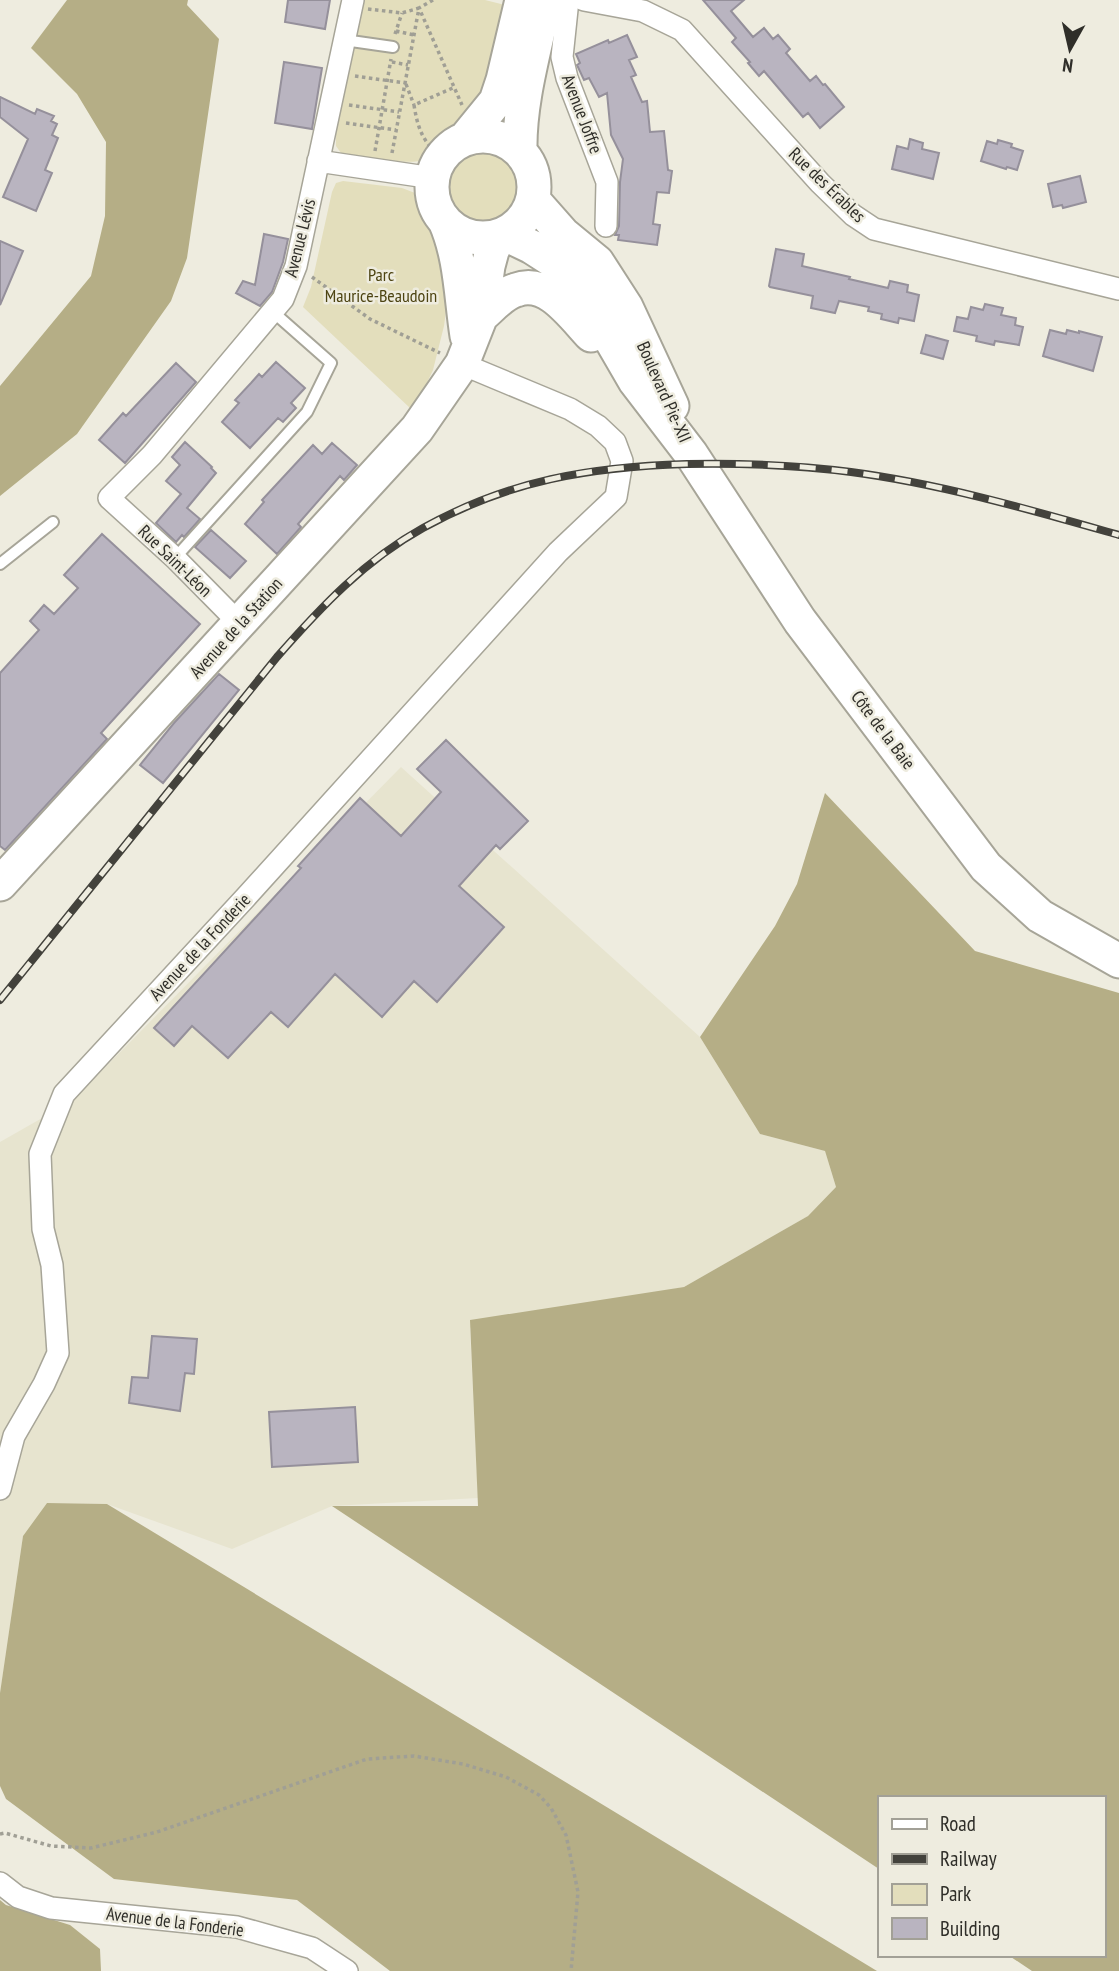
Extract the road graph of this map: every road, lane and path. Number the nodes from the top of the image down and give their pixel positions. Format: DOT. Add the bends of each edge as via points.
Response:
graph roads {
  1 [pos="353,0"];
  2 [pos="433,0"];
  3 [pos="522,0"];
  4 [pos="545,0"];
  5 [pos="568,0"];
  6 [pos="584,0"];
  7 [pos="419,8"];
  8 [pos="402,13"];
  9 [pos="396,31"];
  10 [pos="414,35"];
  11 [pos="351,41"];
  12 [pos="393,47"];
  13 [pos="390,61"];
  14 [pos="408,65"];
  15 [pos="348,75"];
  16 [pos="387,80"];
  17 [pos="405,83"];
  18 [pos="454,88"];
  19 [pos="348,95"];
  20 [pos="344,104"];
  21 [pos="414,105"];
  22 [pos="382,110"];
  23 [pos="399,112"];
  24 [pos="341,122"];
  25 [pos="465,124"];
  26 [pos="379,128"];
  27 [pos="396,130"];
  28 [pos="342,132"];
  29 [pos="520,151"];
  30 [pos="373,157"];
  31 [pos="391,160"];
  32 [pos="318,161"];
  33 [pos="434,165"];
  34 [pos="533,200"];
  35 [pos="445,221"];
  36 [pos="606,226"];
  37 [pos="502,235"];
  38 [pos="296,266"];
  39 [pos="1119,289"];
  40 [pos="272,311"];
  41 [pos="471,342"];
  42 [pos="635,381"];
  43 [pos="691,454"];
  44 [pos="109,498"];
  45 [pos="53,522"];
  46 [pos="175,558"];
  47 [pos="0,564"];
  48 [pos="240,624"];
  49 [pos="0,884"];
  50 [pos="1119,961"];
  51 [pos="0,1489"];
  52 [pos="0,1834"];
  53 [pos="0,1883"];
  54 [pos="348,1971"];
  55 [pos="571,1971"];
  1 -- 11 [label="street, Avenue Lévis"];
  2 -- 7 [label="path"];
  3 -- 25 [label="main road" via="496,101"];
  4 -- 29 [label="main road" via="522,110"];
  5 -- 36 [label="street, Avenue Joffre" via="562,57 607,182"];
  6 -- 39 [label="street, Rue des Érables" via="643,11 682,30 820,183 874,229"];
  7 -- 8 [label="path"];
  7 -- 10 [label="path"];
  7 -- 18 [label="path"];
  8 -- 9 [label="path"];
  8 -- 11 [label="path" via="364,9"];
  9 -- 10 [label="path"];
  9 -- 12 [label="path"];
  10 -- 14 [label="path"];
  11 -- 12 [label="lane"];
  11 -- 32 [label="street, Avenue Lévis"];
  12 -- 13 [label="path"];
  13 -- 14 [label="path"];
  13 -- 16 [label="path"];
  14 -- 17 [label="path"];
  15 -- 16 [label="path"];
  16 -- 17 [label="path"];
  16 -- 22 [label="path"];
  17 -- 21 [label="path"];
  17 -- 23 [label="path"];
  18 -- 21 [label="path"];
  18 -- 25 [label="path"];
  19 -- 20 [label="path"];
  20 -- 22 [label="path"];
  20 -- 24 [label="path"];
  21 -- 33 [label="path"];
  22 -- 23 [label="path"];
  22 -- 26 [label="path"];
  23 -- 27 [label="path"];
  24 -- 26 [label="path"];
  24 -- 28 [label="path"];
  25 -- 29 [label="main road" via="477,136 500,138"];
  25 -- 33 [label="main road"];
  26 -- 27 [label="path"];
  26 -- 30 [label="path"];
  27 -- 31 [label="path"];
  29 -- 34 [label="main road" via="535,182"];
  32 -- 33 [label="street"];
  32 -- 38 [label="street, Avenue Lévis"];
  33 -- 35 [label="main road" via="434,201"];
  34 -- 37 [label="main road" via="523,220"];
  34 -- 43 [label="main road, Boulevard Pie-XII" via="563,234 597,262 626,307"];
  35 -- 37 [label="main road" via="470,236"];
  35 -- 41 [label="main road"];
  37 -- 41 [label="main road, Avenue de la Station" via="492,251"];
  37 -- 42 [label="main road, Boulevard Pie-XII" via="560,265 588,300"];
  38 -- 40 [label="street, Avenue Lévis" via="283,299"];
  38 -- 41 [label="path" via="370,319"];
  40 -- 44 [label="street, Avenue Lévis" via="152,455"];
  40 -- 46 [label="lane" via="331,363 307,412"];
  41 -- 42 [label="main road" via="503,297 517,289 540,289 559,301"];
  41 -- 48 [label="main road, Avenue de la Station" via="417,429"];
  41 -- 51 [label="street, Avenue de la Fonderie" via="615,442 622,461 617,497 558,552 64,1094 40,1154 43,1229 52,1265 58,1353 14,1436"];
  42 -- 43 [label="main road, Boulevard Pie-XII"];
  43 -- 50 [label="main road, Côte de la Baie" via="800,621 986,867 1040,916"];
  44 -- 46 [label="street, Rue Saint-Léon"];
  45 -- 47 [label="lane"];
  46 -- 48 [label="street, Rue Saint-Léon"];
  48 -- 49 [label="main road, Avenue de la Station"];
  52 -- 55 [label="path" via="51,1846 91,1848 157,1832 367,1759 414,1756 463,1764 506,1777 539,1795 566,1836 578,1892"];
  53 -- 54 [label="street, Avenue de la Fonderie" via="18,1897 51,1908 237,1927 312,1948"];
}
